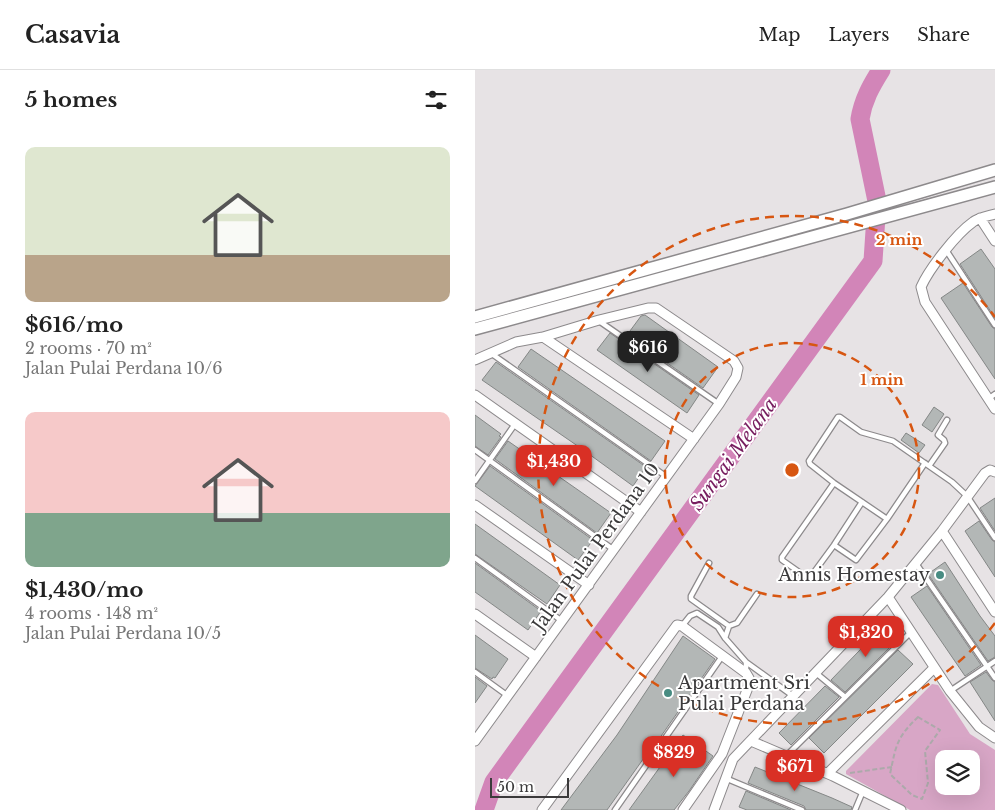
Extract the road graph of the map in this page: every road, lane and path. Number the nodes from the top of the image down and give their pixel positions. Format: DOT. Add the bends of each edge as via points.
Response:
graph roads {
  1 [pos="995,170"];
  2 [pos="995,187"];
  3 [pos="995,214"];
  4 [pos="980,218"];
  5 [pos="995,242"];
  6 [pos="945,250"];
  7 [pos="475,317"];
  8 [pos="599,320"];
  9 [pos="995,325"];
  10 [pos="475,329"];
  11 [pos="543,337"];
  12 [pos="490,352"];
  13 [pos="475,360"];
  14 [pos="475,395"];
  15 [pos="991,396"];
  16 [pos="719,404"];
  17 [pos="995,409"];
  18 [pos="947,420"];
  19 [pos="515,424"];
  20 [pos="695,439"];
  21 [pos="475,450"];
  22 [pos="489,460"];
  23 [pos="927,465"];
  24 [pos="993,471"];
  25 [pos="667,477"];
  26 [pos="475,481"];
  27 [pos="834,483"];
  28 [pos="967,496"];
  29 [pos="862,502"];
  30 [pos="475,505"];
  31 [pos="641,512"];
  32 [pos="887,519"];
  33 [pos="942,531"];
  34 [pos="995,538"];
  35 [pos="834,545"];
  36 [pos="615,550"];
  37 [pos="475,558"];
  38 [pos="915,562"];
  39 [pos="709,563"];
  40 [pos="589,585"];
  41 [pos="757,594"];
  42 [pos="888,597"];
  43 [pos="995,612"];
  44 [pos="475,614"];
  45 [pos="563,622"];
  46 [pos="682,626"];
  47 [pos="729,626"];
  48 [pos="911,632"];
  49 [pos="725,638"];
  50 [pos="723,655"];
  51 [pos="536,657"];
  52 [pos="995,661"];
  53 [pos="746,662"];
  54 [pos="987,666"];
  55 [pos="934,668"];
  56 [pos="475,672"];
  57 [pos="816,672"];
  58 [pos="746,673"];
  59 [pos="995,678"];
  60 [pos="950,692"];
  61 [pos="508,696"];
  62 [pos="793,696"];
  63 [pos="845,697"];
  64 [pos="479,728"];
  65 [pos="995,738"];
  66 [pos="475,741"];
  67 [pos="751,741"];
  68 [pos="722,754"];
  69 [pos="786,756"];
  70 [pos="733,759"];
  71 [pos="892,767"];
  72 [pos="831,774"];
  73 [pos="725,778"];
  74 [pos="863,791"];
  75 [pos="541,810"];
  76 [pos="615,810"];
  77 [pos="683,810"];
  78 [pos="713,810"];
  79 [pos="802,810"];
  80 [pos="855,810"];
  81 [pos="901,810"];
  1 -- 7 [label="street"];
  2 -- 10 [label="street"];
  3 -- 4 [label="street"];
  4 -- 5 [label="street"];
  4 -- 6 [label="street"];
  6 -- 9 [label="lane"];
  6 -- 15 [label="street" via="921,287 925,302"];
  8 -- 11 [label="street"];
  8 -- 16 [label="lane"];
  8 -- 16 [label="street, Jalan Pulai Perdana 10" via="657,308 734,361 738,368 736,377"];
  11 -- 12 [label="street" via="515,342"];
  11 -- 20 [label="street"];
  12 -- 13 [label="street"];
  12 -- 25 [label="lane"];
  14 -- 19 [label="street"];
  15 -- 17 [label="street"];
  16 -- 20 [label="street, Jalan Pulai Perdana 10"];
  18 -- 23 [label="lane" via="938,436 945,443"];
  19 -- 22 [label="lane"];
  19 -- 31 [label="street"];
  20 -- 25 [label="street, Jalan Pulai Perdana 10"];
  21 -- 22 [label="lane"];
  22 -- 26 [label="lane"];
  22 -- 36 [label="lane"];
  23 -- 27 [label="lane" via="893,441 861,432 840,417 809,461"];
  23 -- 28 [label="lane"];
  23 -- 32 [label="lane"];
  24 -- 28 [label="street" via="985,473"];
  25 -- 31 [label="street, Jalan Pulai Perdana 10"];
  27 -- 29 [label="lane"];
  27 -- 35 [label="lane" via="782,560 809,579"];
  28 -- 33 [label="street"];
  28 -- 34 [label="lane"];
  29 -- 32 [label="lane"];
  29 -- 35 [label="lane"];
  30 -- 40 [label="street"];
  31 -- 36 [label="street, Jalan Pulai Perdana 10"];
  32 -- 35 [label="lane" via="856,560"];
  33 -- 38 [label="street"];
  33 -- 43 [label="street"];
  36 -- 40 [label="street, Jalan Pulai Perdana 10"];
  37 -- 45 [label="lane"];
  38 -- 42 [label="street"];
  38 -- 54 [label="lane"];
  39 -- 47 [label="lane" via="691,599"];
  40 -- 45 [label="street, Jalan Pulai Perdana 10"];
  41 -- 47 [label="lane" via="737,623"];
  42 -- 48 [label="street"];
  42 -- 57 [label="street"];
  44 -- 51 [label="street"];
  45 -- 51 [label="street, Jalan Pulai Perdana 10"];
  46 -- 49 [label="lane" via="697,613 718,627"];
  46 -- 50 [label="street"];
  46 -- 75 [label="street" via="677,625 673,629"];
  47 -- 49 [label="lane"];
  48 -- 55 [label="street"];
  48 -- 63 [label="lane"];
  49 -- 53 [label="lane"];
  50 -- 58 [label="street"];
  50 -- 76 [label="lane"];
  51 -- 61 [label="street, Jalan Pulai Perdana 10"];
  52 -- 54 [label="lane"];
  53 -- 58 [label="lane"];
  53 -- 62 [label="lane"];
  54 -- 59 [label="lane"];
  54 -- 60 [label="lane"];
  55 -- 60 [label="street"];
  55 -- 72 [label="street"];
  56 -- 61 [label="lane"];
  57 -- 62 [label="street"];
  57 -- 63 [label="lane"];
  58 -- 68 [label="street" via="749,685"];
  60 -- 65 [label="street" via="979,728"];
  61 -- 64 [label="street, Jalan Pulai Perdana 10"];
  62 -- 67 [label="street"];
  63 -- 69 [label="lane"];
  64 -- 66 [label="street, Jalan Pulai Perdana 10"];
  67 -- 69 [label="street"];
  67 -- 70 [label="street"];
  68 -- 70 [label="street"];
  68 -- 77 [label="street"];
  69 -- 72 [label="street"];
  70 -- 73 [label="street"];
  71 -- 71 [label="path" via="891,774 912,795 922,799 928,783 925,751 940,730 918,717 900,736"];
  71 -- 72 [label="path"];
  72 -- 74 [label="street"];
  73 -- 78 [label="street"];
  73 -- 79 [label="lane"];
  74 -- 80 [label="lane"];
  74 -- 81 [label="street"];
}
